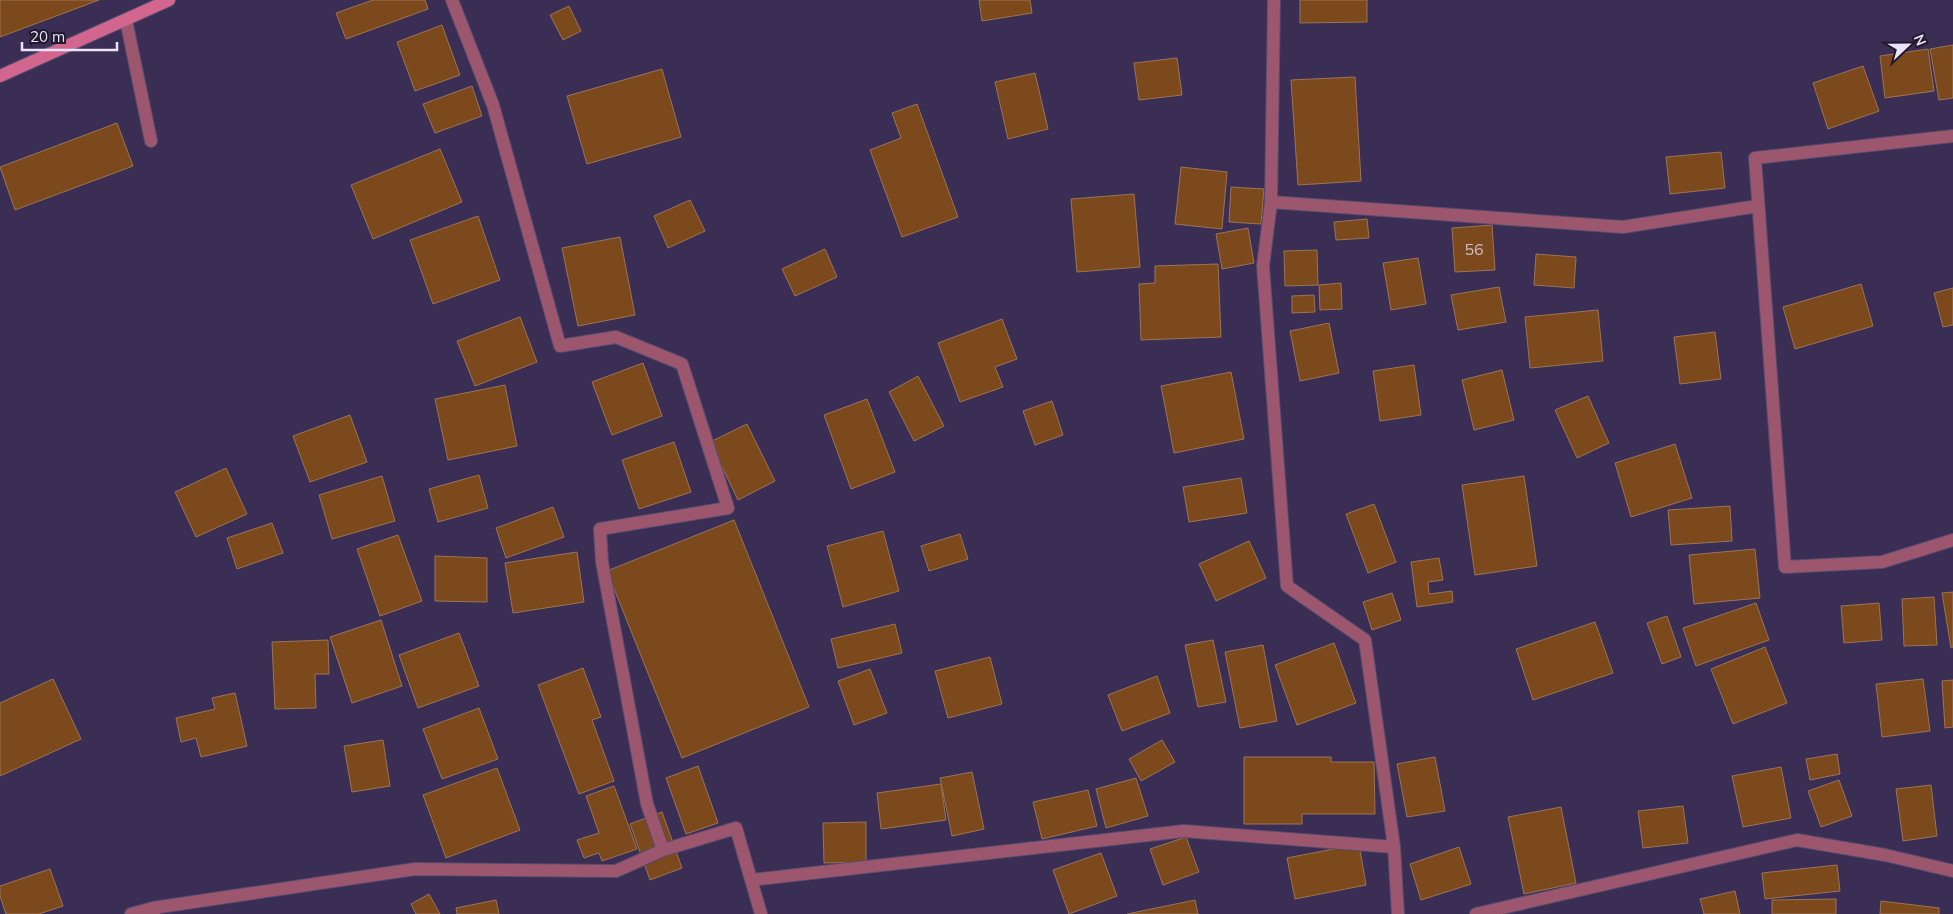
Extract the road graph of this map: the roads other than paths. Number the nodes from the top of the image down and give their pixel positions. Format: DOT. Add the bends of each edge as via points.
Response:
graph roads {
  1 [pos="169,0"];
  2 [pos="452,0"];
  3 [pos="1274,0"];
  4 [pos="126,20"];
  5 [pos="0,76"];
  6 [pos="1953,136"];
  7 [pos="151,142"];
  8 [pos="1271,202"];
  9 [pos="1758,206"];
  10 [pos="1953,540"];
  11 [pos="1394,847"];
  12 [pos="663,850"];
  13 [pos="1953,871"];
  14 [pos="751,880"];
  15 [pos="153,911"];
  16 [pos="131,914"];
  17 [pos="761,914"];
  18 [pos="1398,914"];
  19 [pos="1476,914"];
  1 -- 4 [label="main road"];
  2 -- 12 [label="street" via="493,105 560,346 616,337 682,364 728,508 600,529 602,562 647,804"];
  3 -- 8 [label="street"];
  4 -- 5 [label="main road"];
  4 -- 7 [label="street"];
  6 -- 9 [label="street" via="1755,158"];
  8 -- 9 [label="street" via="1623,227"];
  8 -- 11 [label="street" via="1263,266 1287,586 1365,640"];
  9 -- 10 [label="street" via="1785,567 1882,562"];
  11 -- 14 [label="street" via="1184,831"];
  11 -- 18 [label="street"];
  12 -- 14 [label="street" via="736,828"];
  12 -- 15 [label="street" via="616,871 415,868"];
  13 -- 19 [label="street" via="1797,840"];
  14 -- 17 [label="street"];
  15 -- 16 [label="street"];
}
